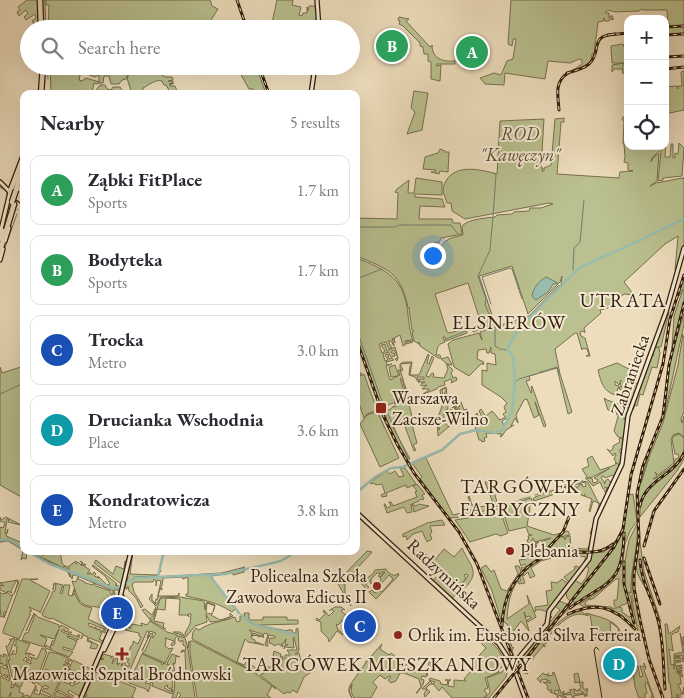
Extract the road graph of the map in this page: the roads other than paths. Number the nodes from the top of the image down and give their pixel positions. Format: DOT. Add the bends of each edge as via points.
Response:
graph roads {
  1 [pos="41,0"];
  2 [pos="317,0"];
  3 [pos="42,20"];
  4 [pos="318,20"];
  5 [pos="43,75"];
  6 [pos="314,75"];
  7 [pos="42,90"];
  8 [pos="312,90"];
  9 [pos="20,168"];
  10 [pos="20,173"];
  11 [pos="20,177"];
  12 [pos="0,183"];
  13 [pos="13,192"];
  14 [pos="18,203"];
  15 [pos="6,225"];
  16 [pos="0,234"];
  17 [pos="0,239"];
  18 [pos="0,245"];
  19 [pos="684,248"];
  20 [pos="0,252"];
  21 [pos="0,260"];
  22 [pos="360,517"];
  23 [pos="130,555"];
  24 [pos="127,565"];
  25 [pos="511,658"];
  26 [pos="82,698"];
  27 [pos="524,698"];
  1 -- 3 [label="highway"];
  2 -- 4 [label="main road"];
  5 -- 7 [label="highway"];
  6 -- 8 [label="main road"];
  9 -- 13 [label="highway"];
  10 -- 13 [label="highway"];
  11 -- 13 [label="highway"];
  12 -- 13 [label="main road"];
  13 -- 14 [label="highway, bridge"];
  13 -- 16 [label="main road"];
  14 -- 15 [label="highway"];
  14 -- 20 [label="highway"];
  14 -- 21 [label="main road"];
  15 -- 17 [label="highway"];
  15 -- 18 [label="highway"];
  19 -- 25 [label="main road, Zabraniecka" via="666,312 629,414 622,464 596,519 590,559 548,614 547,623 534,640 519,657"];
  22 -- 25 [label="main road, Radzymińska"];
  23 -- 24 [label="main road"];
  24 -- 26 [label="main road" via="116,611"];
  24 -- 26 [label="main road" via="117,622"];
  25 -- 27 [label="main road, Radzymińska"];
}
